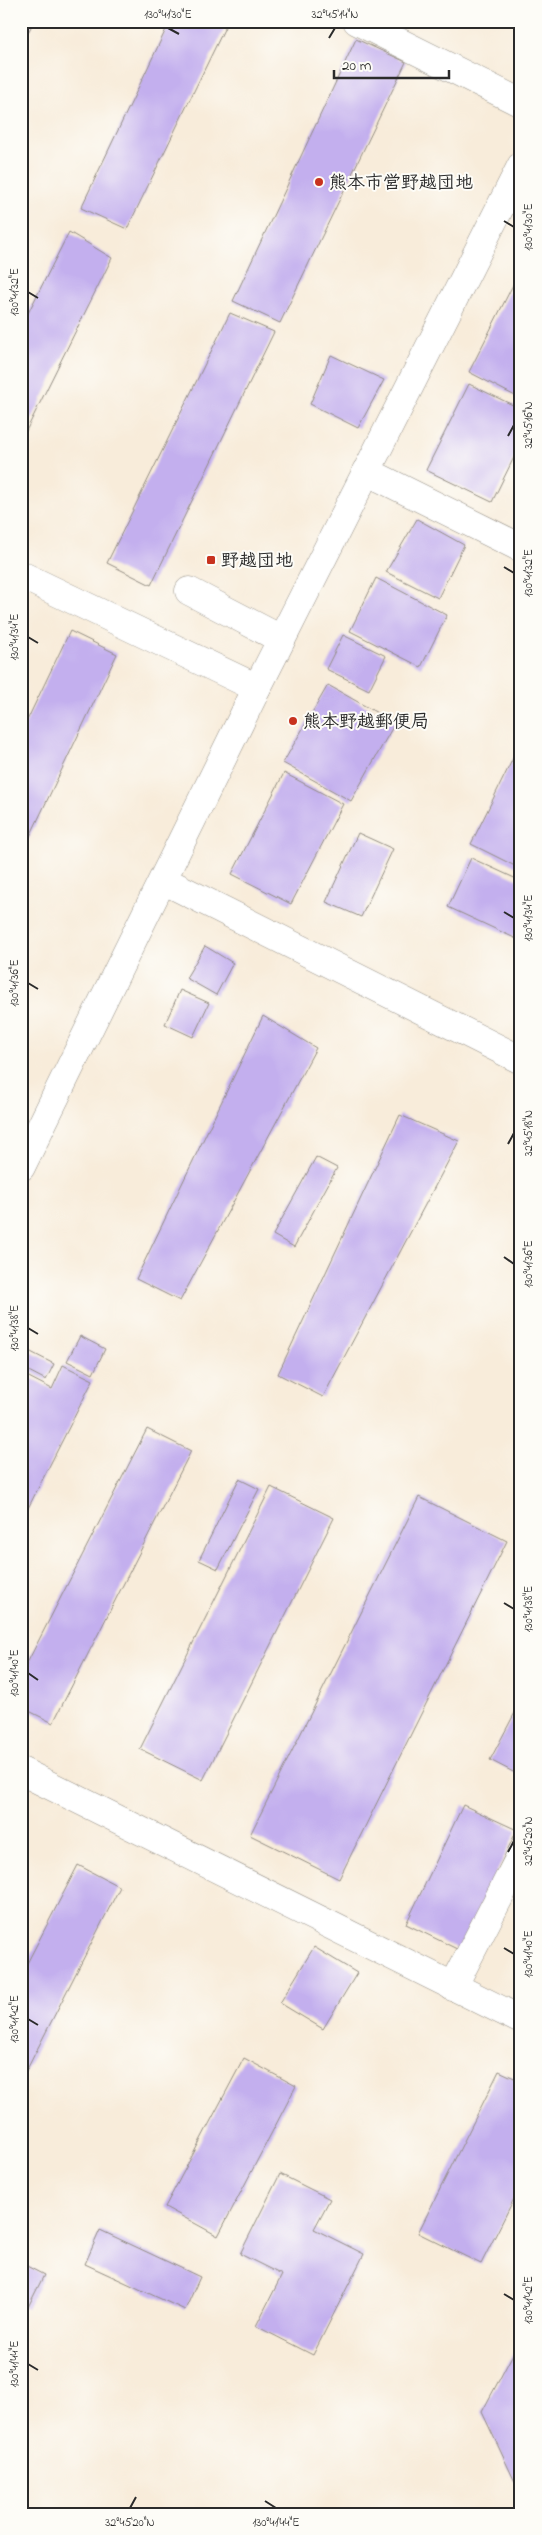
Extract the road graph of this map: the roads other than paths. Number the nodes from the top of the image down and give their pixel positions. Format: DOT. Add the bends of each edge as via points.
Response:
graph roads {
  1 [pos="357,21"];
  2 [pos="521,103"];
  3 [pos="521,166"];
  4 [pos="366,471"];
  5 [pos="521,548"];
  6 [pos="21,575"];
  7 [pos="190,592"];
  8 [pos="281,639"];
  9 [pos="257,688"];
  10 [pos="163,880"];
  11 [pos="521,1060"];
  12 [pos="21,1167"];
  13 [pos="21,1771"];
  14 [pos="521,1855"];
  15 [pos="453,1986"];
  16 [pos="521,2020"];
  1 -- 2 [label="street"];
  3 -- 4 [label="street"];
  4 -- 5 [label="street"];
  4 -- 8 [label="street"];
  6 -- 9 [label="street"];
  7 -- 8 [label="street"];
  8 -- 9 [label="street"];
  9 -- 10 [label="street"];
  10 -- 11 [label="street"];
  10 -- 12 [label="street"];
  13 -- 15 [label="street"];
  14 -- 15 [label="street"];
  15 -- 16 [label="street"];
}
